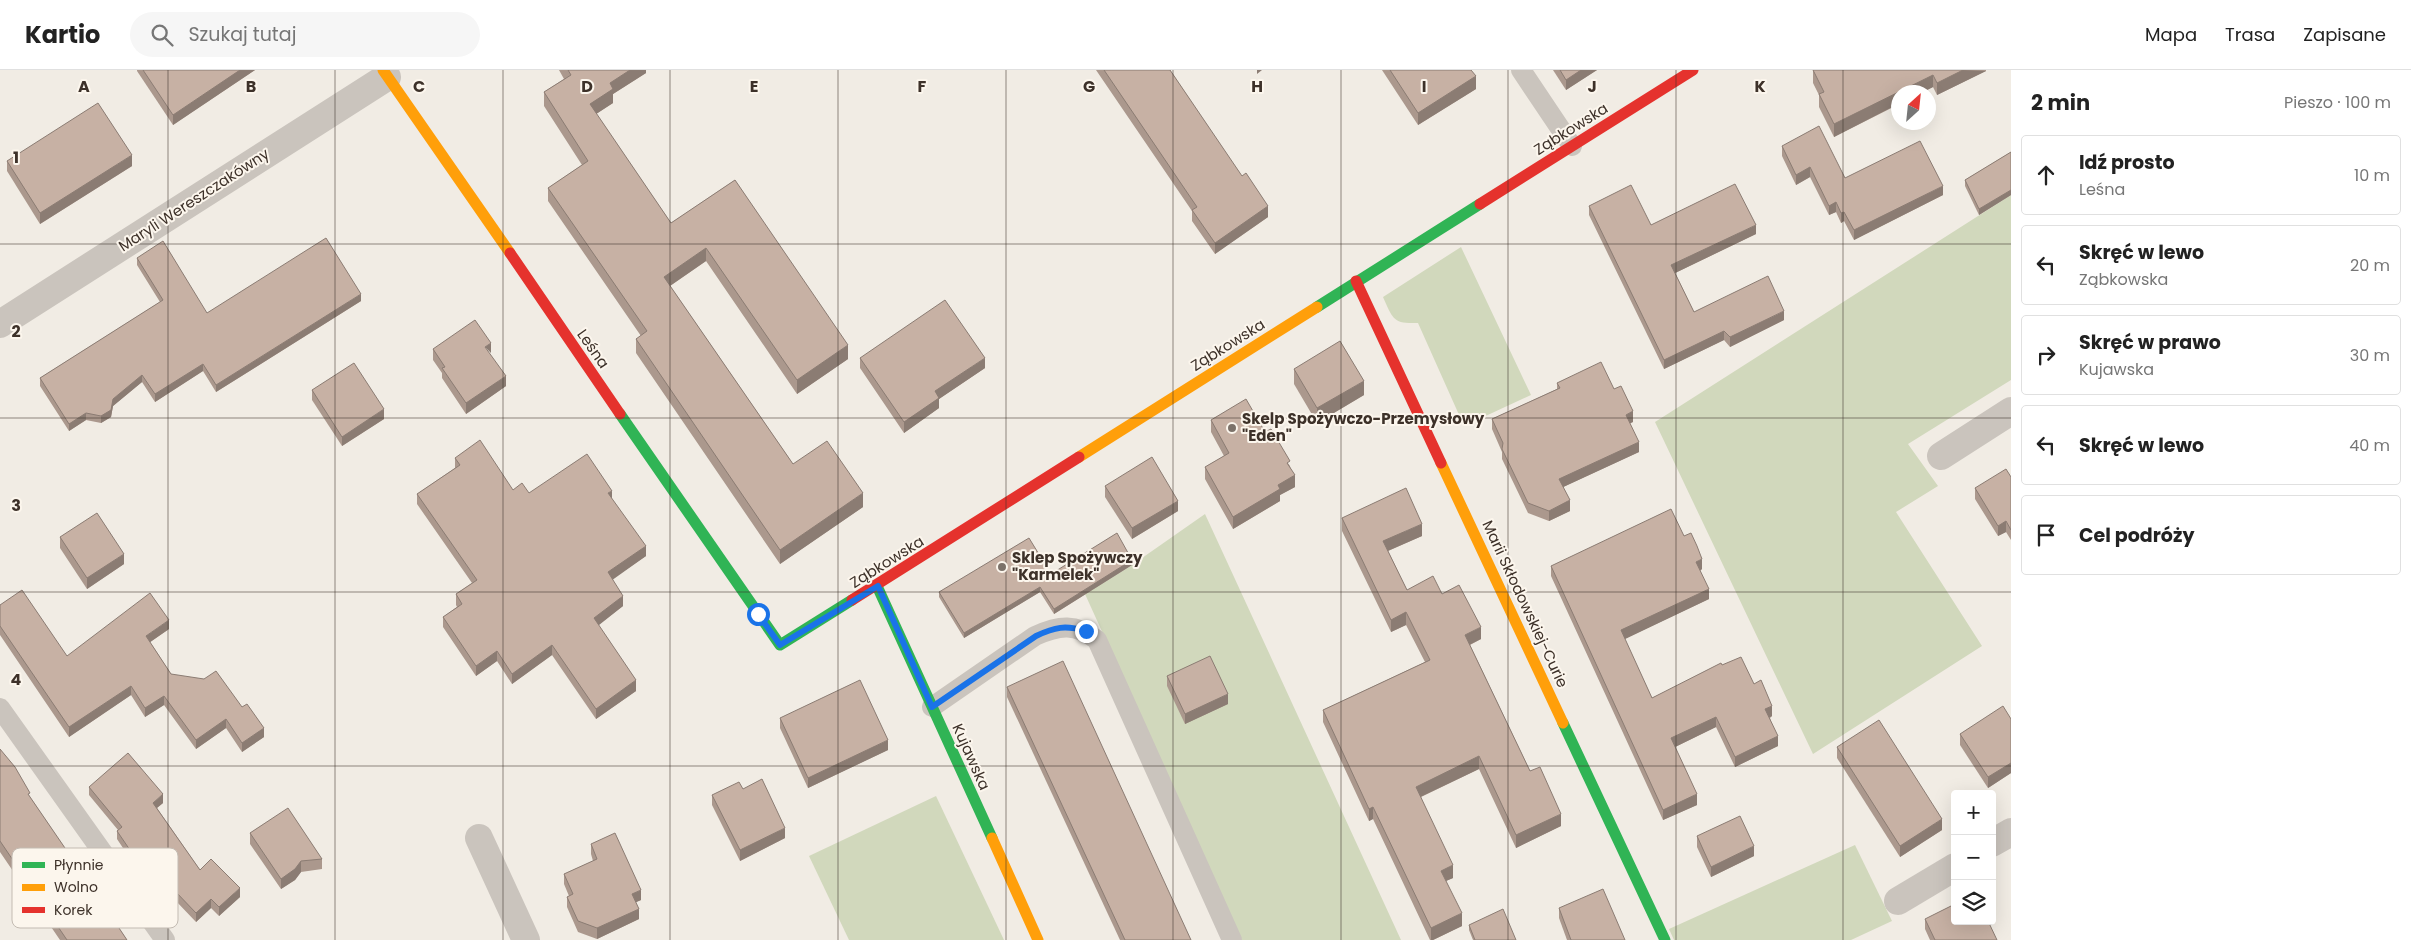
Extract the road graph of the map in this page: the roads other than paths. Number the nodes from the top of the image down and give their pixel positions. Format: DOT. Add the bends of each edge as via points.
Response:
graph roads {
  1 [pos="1520,70"];
  2 [pos="1694,70"];
  3 [pos="385,73"];
  4 [pos="1572,146"];
  5 [pos="1356,281"];
  6 [pos="0,324"];
  7 [pos="2011,411"];
  8 [pos="1941,456"];
  9 [pos="878,586"];
  10 [pos="780,645"];
  11 [pos="932,707"];
  12 [pos="0,708"];
  13 [pos="2011,832"];
  14 [pos="479,838"];
  15 [pos="1996,841"];
  16 [pos="100,848"];
  17 [pos="1951,869"];
  18 [pos="1898,901"];
  19 [pos="156,928"];
  20 [pos="165,940"];
  21 [pos="526,940"];
  22 [pos="1038,940"];
  23 [pos="1232,940"];
  24 [pos="1665,940"];
  1 -- 4 [label="lane"];
  2 -- 4 [label="street, Ząbkowska"];
  3 -- 6 [label="street, Maryli Wereszczakówny"];
  3 -- 10 [label="street, Leśna"];
  4 -- 5 [label="street, Ząbkowska"];
  5 -- 9 [label="street, Ząbkowska"];
  5 -- 24 [label="street, Marii Skłodowskiej-Curie"];
  7 -- 8 [label="street"];
  9 -- 10 [label="street, Ząbkowska"];
  9 -- 11 [label="street, Kujawska"];
  11 -- 22 [label="street, Kujawska"];
  11 -- 23 [label="lane" via="1048,630 1070,626 1086,631 1097,640"];
  12 -- 16 [label="lane"];
  13 -- 15 [label="street"];
  14 -- 21 [label="street"];
  17 -- 18 [label="street"];
  19 -- 20 [label="lane"];
}
